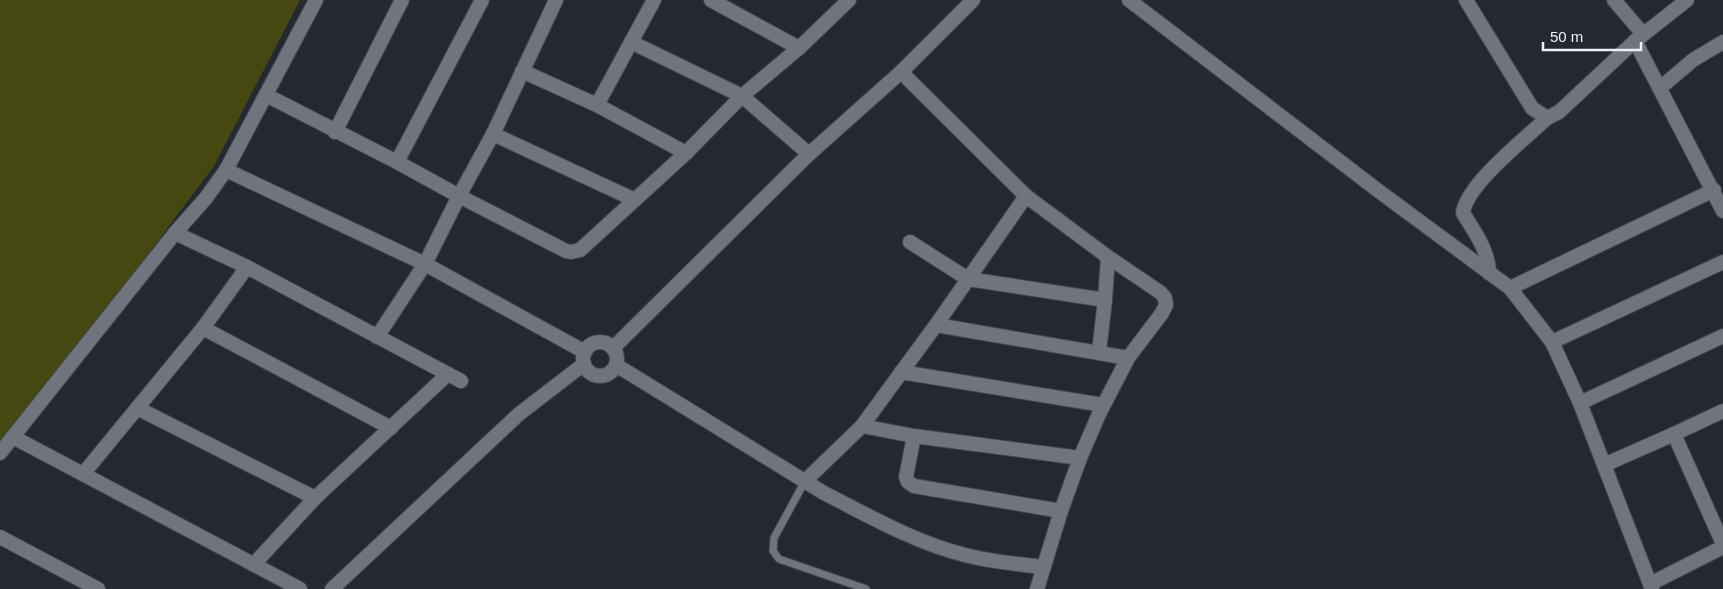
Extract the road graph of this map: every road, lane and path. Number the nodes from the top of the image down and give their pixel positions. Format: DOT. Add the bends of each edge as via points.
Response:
graph roads {
  1 [pos="316,0"];
  2 [pos="402,0"];
  3 [pos="482,0"];
  4 [pos="556,0"];
  5 [pos="654,0"];
  6 [pos="712,0"];
  7 [pos="849,0"];
  8 [pos="973,0"];
  9 [pos="1129,0"];
  10 [pos="1466,0"];
  11 [pos="1614,0"];
  12 [pos="1687,0"];
  13 [pos="1639,38"];
  14 [pos="632,42"];
  15 [pos="1723,42"];
  16 [pos="799,48"];
  17 [pos="522,71"];
  18 [pos="900,72"];
  19 [pos="1660,88"];
  20 [pos="266,96"];
  21 [pos="742,96"];
  22 [pos="597,105"];
  23 [pos="1547,118"];
  24 [pos="335,132"];
  25 [pos="493,134"];
  26 [pos="686,153"];
  27 [pos="809,154"];
  28 [pos="397,162"];
  29 [pos="226,170"];
  30 [pos="1714,190"];
  31 [pos="459,196"];
  32 [pos="1026,196"];
  33 [pos="635,200"];
  34 [pos="1723,211"];
  35 [pos="175,233"];
  36 [pos="910,242"];
  37 [pos="1108,257"];
  38 [pos="1723,262"];
  39 [pos="425,264"];
  40 [pos="246,267"];
  41 [pos="1489,273"];
  42 [pos="968,279"];
  43 [pos="1510,288"];
  44 [pos="1105,300"];
  45 [pos="936,325"];
  46 [pos="203,328"];
  47 [pos="1723,336"];
  48 [pos="377,337"];
  49 [pos="1552,342"];
  50 [pos="613,348"];
  51 [pos="1099,352"];
  52 [pos="584,358"];
  53 [pos="1128,358"];
  54 [pos="616,365"];
  55 [pos="900,372"];
  56 [pos="448,374"];
  57 [pos="461,381"];
  58 [pos="1580,403"];
  59 [pos="1104,405"];
  60 [pos="137,408"];
  61 [pos="1723,411"];
  62 [pos="862,426"];
  63 [pos="391,428"];
  64 [pos="1674,434"];
  65 [pos="914,436"];
  66 [pos="13,437"];
  67 [pos="0,453"];
  68 [pos="1080,458"];
  69 [pos="1604,465"];
  70 [pos="83,474"];
  71 [pos="805,481"];
  72 [pos="315,498"];
  73 [pos="1061,511"];
  74 [pos="0,537"];
  75 [pos="1723,545"];
  76 [pos="254,564"];
  77 [pos="1044,567"];
  78 [pos="1651,587"];
  79 [pos="98,589"];
  80 [pos="300,589"];
  81 [pos="332,589"];
  82 [pos="866,589"];
  83 [pos="1037,589"];
  1 -- 20 [label="street"];
  2 -- 24 [label="street"];
  3 -- 28 [label="street"];
  4 -- 17 [label="street"];
  5 -- 14 [label="street"];
  6 -- 16 [label="street"];
  7 -- 16 [label="street"];
  8 -- 18 [label="street"];
  9 -- 41 [label="street"];
  10 -- 23 [label="street" via="1532,108"];
  11 -- 13 [label="street"];
  12 -- 13 [label="street"];
  13 -- 19 [label="street"];
  13 -- 23 [label="street" via="1559,112"];
  14 -- 21 [label="street"];
  14 -- 22 [label="street"];
  15 -- 19 [label="street" via="1693,60"];
  16 -- 21 [label="street"];
  17 -- 22 [label="street"];
  17 -- 25 [label="street"];
  18 -- 27 [label="street"];
  18 -- 32 [label="street"];
  19 -- 30 [label="street"];
  20 -- 24 [label="street"];
  20 -- 29 [label="street"];
  21 -- 26 [label="street"];
  21 -- 27 [label="street"];
  22 -- 26 [label="street"];
  23 -- 41 [label="street" via="1481,179 1464,207 1463,212 1486,252"];
  24 -- 28 [label="street"];
  25 -- 31 [label="street"];
  25 -- 33 [label="street"];
  26 -- 33 [label="street"];
  27 -- 50 [label="street"];
  28 -- 31 [label="street"];
  29 -- 35 [label="street"];
  29 -- 39 [label="street"];
  30 -- 34 [label="street"];
  30 -- 43 [label="street"];
  31 -- 33 [label="street" via="571,252 580,250"];
  31 -- 39 [label="street"];
  32 -- 37 [label="street"];
  32 -- 42 [label="street"];
  35 -- 40 [label="street"];
  35 -- 66 [label="street"];
  36 -- 42 [label="street"];
  37 -- 44 [label="street"];
  37 -- 53 [label="street" via="1165,298 1162,313"];
  38 -- 49 [label="street"];
  39 -- 48 [label="street"];
  39 -- 52 [label="street"];
  40 -- 46 [label="street"];
  40 -- 48 [label="street"];
  41 -- 43 [label="street"];
  42 -- 44 [label="street"];
  42 -- 45 [label="street"];
  43 -- 49 [label="street"];
  44 -- 51 [label="street"];
  45 -- 51 [label="street"];
  45 -- 55 [label="street"];
  46 -- 60 [label="street"];
  46 -- 63 [label="street"];
  47 -- 58 [label="street"];
  48 -- 56 [label="street"];
  49 -- 58 [label="street"];
  50 -- 52 [label="street" via="598,342 588,348"];
  50 -- 54 [label="street"];
  51 -- 53 [label="street"];
  52 -- 54 [label="street" via="591,373 608,374"];
  52 -- 81 [label="street"];
  53 -- 59 [label="street"];
  54 -- 71 [label="street"];
  55 -- 59 [label="street"];
  55 -- 62 [label="street"];
  56 -- 57 [label="street"];
  56 -- 63 [label="street"];
  58 -- 69 [label="street"];
  59 -- 68 [label="street"];
  60 -- 70 [label="street"];
  60 -- 72 [label="street"];
  61 -- 64 [label="street"];
  62 -- 65 [label="street"];
  62 -- 71 [label="street"];
  63 -- 72 [label="street"];
  64 -- 69 [label="street"];
  64 -- 75 [label="street"];
  65 -- 68 [label="street"];
  65 -- 73 [label="street" via="906,477 914,486"];
  66 -- 67 [label="street"];
  66 -- 70 [label="street"];
  68 -- 73 [label="street"];
  69 -- 78 [label="street"];
  70 -- 76 [label="street"];
  71 -- 77 [label="street" via="923,541 985,560"];
  71 -- 82 [label="lane" via="774,538 773,551 779,558"];
  72 -- 76 [label="street"];
  73 -- 77 [label="street"];
  74 -- 79 [label="street"];
  75 -- 78 [label="street"];
  76 -- 80 [label="street"];
  77 -- 83 [label="street"];
}
